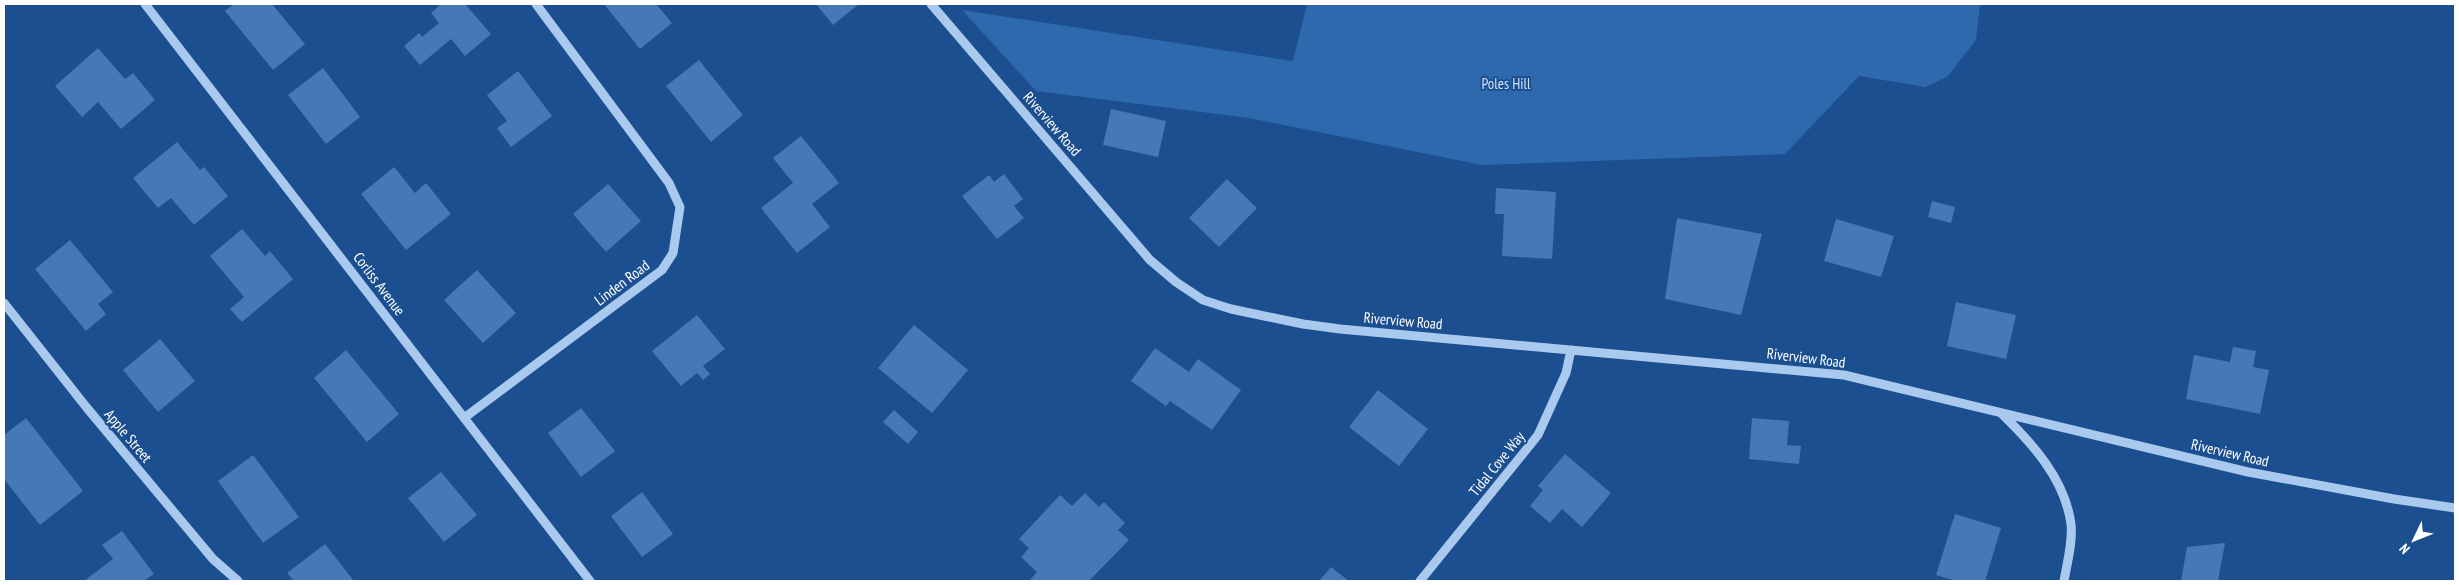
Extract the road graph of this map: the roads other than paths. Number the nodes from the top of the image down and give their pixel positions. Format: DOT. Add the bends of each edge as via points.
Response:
graph roads {
  1 [pos="145,4"];
  2 [pos="536,4"];
  3 [pos="930,4"];
  4 [pos="4,303"];
  5 [pos="1571,350"];
  6 [pos="2001,413"];
  7 [pos="464,418"];
  8 [pos="2455,508"];
  9 [pos="231,579"];
  10 [pos="590,581"];
  11 [pos="1420,581"];
  12 [pos="2064,581"];
  1 -- 7 [label="street, Corliss Avenue"];
  2 -- 7 [label="street, Linden Road" via="669,183 680,207 678,231 673,253 662,270"];
  3 -- 5 [label="street, Riverview Road" via="1150,260 1203,300 1231,309 1340,329"];
  4 -- 9 [label="street, Apple Street" via="87,408"];
  5 -- 6 [label="street, Riverview Road" via="1844,375"];
  5 -- 11 [label="street, Tidal Cove Way" via="1566,372 1538,435"];
  6 -- 8 [label="street, Riverview Road" via="2248,472"];
  6 -- 12 [label="street" via="2027,438 2065,494 2071,526"];
  7 -- 10 [label="street, Corliss Avenue"];
}
